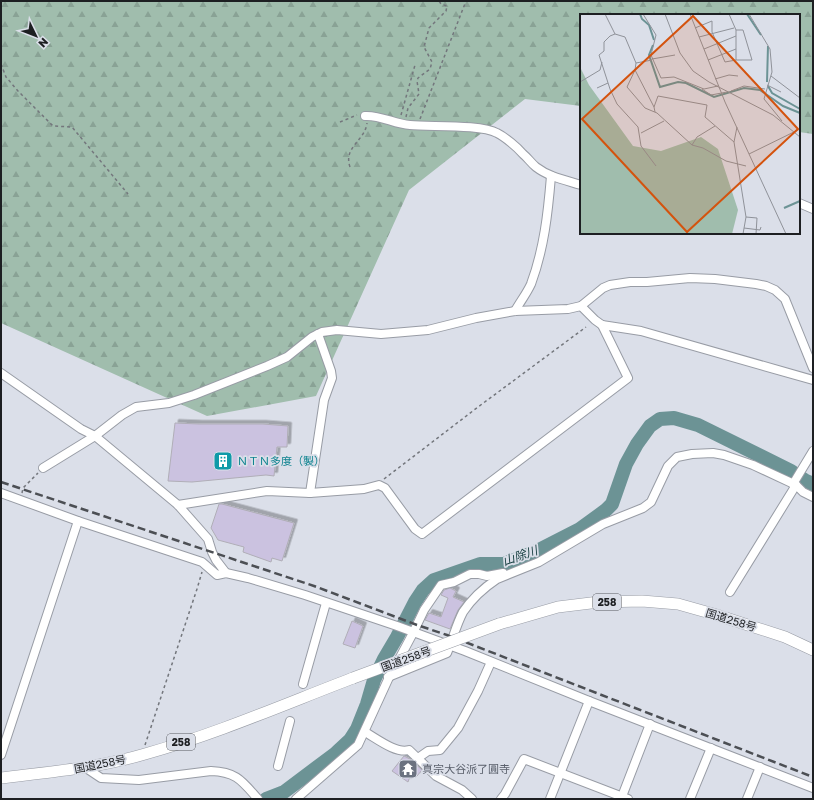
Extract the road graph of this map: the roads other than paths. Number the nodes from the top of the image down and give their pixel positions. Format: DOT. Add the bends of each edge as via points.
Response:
graph roads {
  1 [pos="366,116"];
  2 [pos="551,176"];
  3 [pos="580,184"];
  4 [pos="800,203"];
  5 [pos="813,209"];
  6 [pos="581,306"];
  7 [pos="515,311"];
  8 [pos="602,324"];
  9 [pos="318,334"];
  10 [pos="813,368"];
  11 [pos="1,373"];
  12 [pos="813,380"];
  13 [pos="95,436"];
  14 [pos="813,451"];
  15 [pos="43,468"];
  16 [pos="795,484"];
  17 [pos="1,493"];
  18 [pos="310,493"];
  19 [pos="813,497"];
  20 [pos="178,505"];
  21 [pos="78,521"];
  22 [pos="518,570"];
  23 [pos="226,573"];
  24 [pos="730,592"];
  25 [pos="326,603"];
  26 [pos="410,631"];
  27 [pos="450,646"];
  28 [pos="813,650"];
  29 [pos="491,662"];
  30 [pos="388,678"];
  31 [pos="303,684"];
  32 [pos="589,701"];
  33 [pos="290,721"];
  34 [pos="650,724"];
  35 [pos="365,732"];
  36 [pos="711,748"];
  37 [pos="1,755"];
  38 [pos="418,758"];
  39 [pos="278,766"];
  40 [pos="760,767"];
  41 [pos="86,768"];
  42 [pos="560,774"];
  43 [pos="1,778"];
  44 [pos="813,788"];
  45 [pos="257,797"];
  46 [pos="624,798"];
  47 [pos="296,799"];
  48 [pos="472,799"];
  49 [pos="501,799"];
  50 [pos="550,799"];
  51 [pos="690,799"];
  52 [pos="747,799"];
  1 -- 2 [label="street" via="402,124 480,128 497,132 535,166"];
  2 -- 3 [label="street"];
  2 -- 7 [label="street" via="543,241 530,285"];
  4 -- 5 [label="street"];
  6 -- 7 [label="street" via="568,309"];
  6 -- 8 [label="street"];
  6 -- 10 [label="street" via="603,288 630,282 684,278 715,279 766,286 785,299"];
  7 -- 9 [label="street" via="428,330 381,334 337,330"];
  8 -- 12 [label="street" via="641,331"];
  8 -- 18 [label="street" via="628,378 422,534 415,529 385,488 379,485 364,489"];
  9 -- 13 [label="street" via="287,357 194,395 169,403 136,407"];
  9 -- 18 [label="street" via="332,378 324,400"];
  11 -- 13 [label="street"];
  13 -- 15 [label="street"];
  13 -- 20 [label="street"];
  14 -- 16 [label="street"];
  16 -- 19 [label="street"];
  16 -- 22 [label="street" via="724,455 692,454 678,458 668,466 651,502 643,508 603,524 539,562"];
  16 -- 24 [label="street"];
  17 -- 21 [label="street"];
  18 -- 20 [label="street" via="267,491"];
  20 -- 23 [label="street" via="208,539 216,560"];
  21 -- 23 [label="street" via="202,562 217,575"];
  21 -- 37 [label="street"];
  22 -- 26 [label="street" via="495,575 470,574 441,585"];
  22 -- 27 [label="street" via="497,580 478,595 463,613"];
  23 -- 25 [label="street"];
  25 -- 26 [label="street"];
  25 -- 31 [label="street"];
  26 -- 27 [label="street"];
  26 -- 30 [label="street"];
  27 -- 29 [label="street"];
  27 -- 30 [label="street" via="447,653"];
  28 -- 41 [label="highway, 国道258号 / 258, bridge" via="778,635 678,604 642,601 599,602 558,608 498,624 217,730 144,754"];
  29 -- 32 [label="street"];
  29 -- 38 [label="street" via="458,728 440,750 428,751"];
  30 -- 35 [label="street"];
  32 -- 34 [label="street"];
  32 -- 42 [label="street"];
  33 -- 39 [label="street"];
  34 -- 36 [label="street"];
  34 -- 46 [label="street"];
  35 -- 38 [label="street" via="396,750 408,750"];
  35 -- 47 [label="street" via="358,746"];
  36 -- 40 [label="street"];
  36 -- 51 [label="street"];
  38 -- 48 [label="street" via="436,776 462,790"];
  40 -- 44 [label="street"];
  40 -- 52 [label="street"];
  41 -- 43 [label="highway, 国道258号 / 258"];
  41 -- 45 [label="street" via="101,778 139,780 222,771 238,776"];
  42 -- 46 [label="street"];
  42 -- 49 [label="street" via="524,759"];
  42 -- 50 [label="street"];
}
